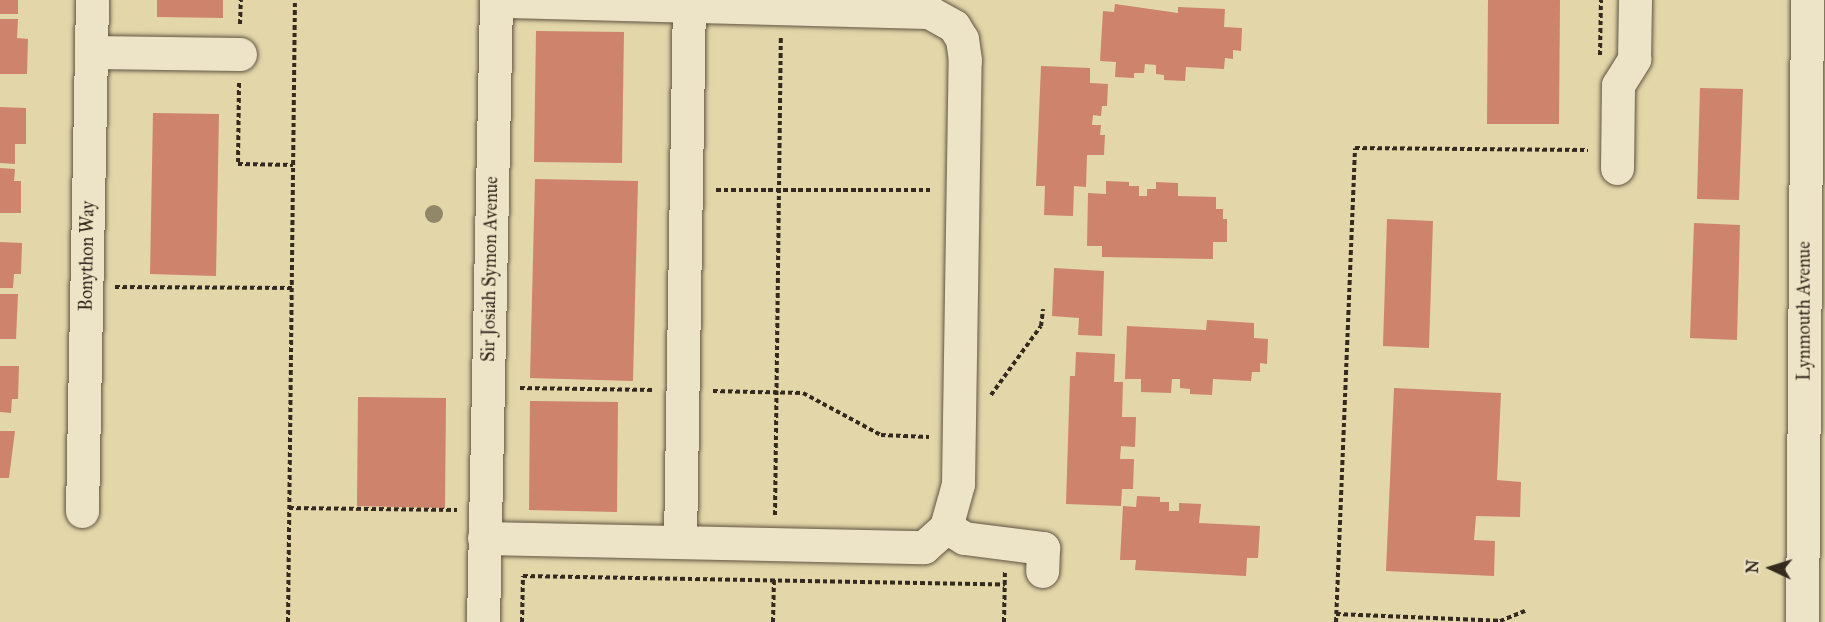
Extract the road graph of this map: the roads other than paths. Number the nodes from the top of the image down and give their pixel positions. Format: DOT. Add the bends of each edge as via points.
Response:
graph roads {
  1 [pos="92,0"];
  2 [pos="1635,0"];
  3 [pos="1807,0"];
  4 [pos="496,1"];
  5 [pos="689,4"];
  6 [pos="91,52"];
  7 [pos="240,54"];
  8 [pos="1608,159"];
  9 [pos="81,511"];
  10 [pos="946,527"];
  11 [pos="484,538"];
  12 [pos="680,542"];
  13 [pos="1042,571"];
  14 [pos="479,619"];
  15 [pos="1802,622"];
  1 -- 6 [label="street, Bonython Way"];
  2 -- 8 [label="street" via="1634,59 1618,85"];
  3 -- 15 [label="street, Lynmouth Avenue"];
  4 -- 5 [label="street"];
  4 -- 11 [label="street, Sir Josiah Symon Avenue"];
  5 -- 10 [label="street" via="929,12 954,26 962,39 958,484"];
  5 -- 12 [label="street"];
  6 -- 7 [label="street"];
  6 -- 9 [label="street, Bonython Way"];
  10 -- 12 [label="street" via="924,547"];
  10 -- 13 [label="street" via="964,538 1043,548"];
  11 -- 12 [label="street"];
  11 -- 14 [label="street, Sir Josiah Symon Avenue"];
}
